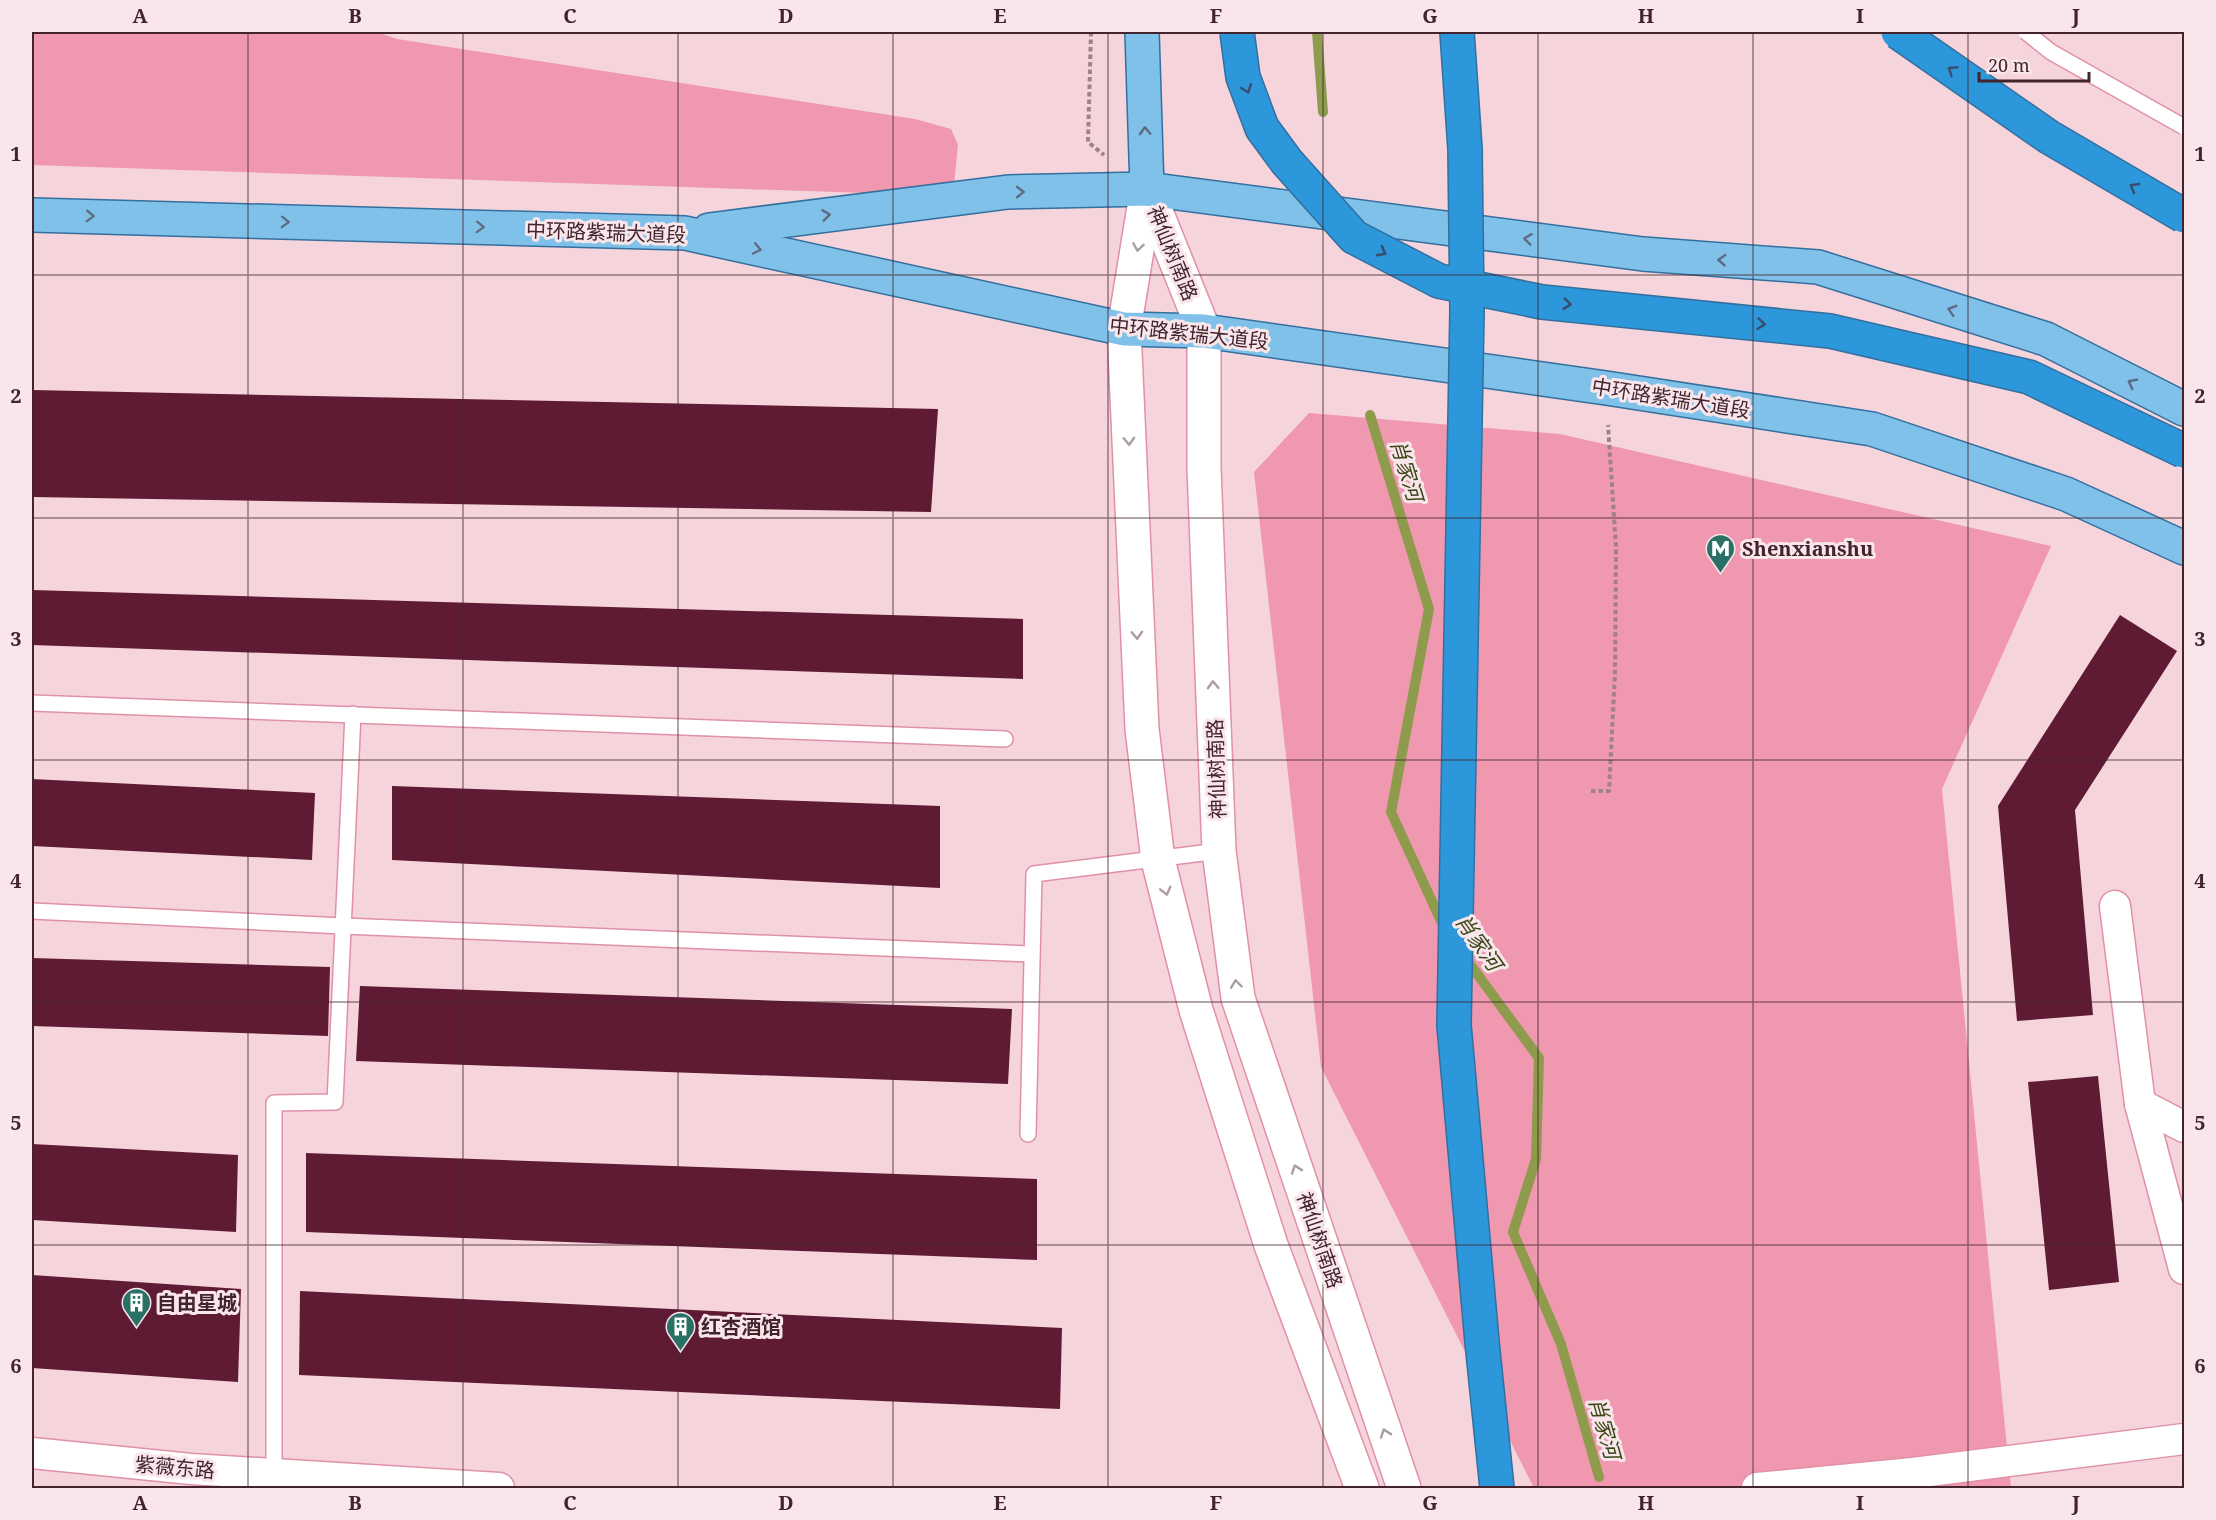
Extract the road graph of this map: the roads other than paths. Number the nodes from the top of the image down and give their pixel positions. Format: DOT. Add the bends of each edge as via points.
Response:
graph roads {
  1 [pos="1142,32"];
  2 [pos="1237,32"];
  3 [pos="1457,32"];
  4 [pos="1898,32"];
  5 [pos="2026,32"];
  6 [pos="2184,127"];
  7 [pos="1147,189"];
  8 [pos="32,215"];
  9 [pos="2184,216"];
  10 [pos="685,233"];
  11 [pos="1124,329"];
  12 [pos="1204,331"];
  13 [pos="2184,409"];
  14 [pos="2184,451"];
  15 [pos="2184,548"];
  16 [pos="32,702"];
  17 [pos="353,714"];
  18 [pos="1005,739"];
  19 [pos="1219,850"];
  20 [pos="1158,860"];
  21 [pos="2115,906"];
  22 [pos="32,911"];
  23 [pos="343,926"];
  24 [pos="1031,954"];
  25 [pos="2140,1104"];
  26 [pos="2184,1126"];
  27 [pos="1028,1134"];
  28 [pos="2184,1269"];
  29 [pos="2184,1439"];
  30 [pos="32,1453"];
  31 [pos="274,1474"];
  32 [pos="191,1479"];
  33 [pos="499,1488"];
  34 [pos="1362,1488"];
  35 [pos="1404,1488"];
  36 [pos="1497,1488"];
  37 [pos="1757,1488"];
  7 -- 1 [label="main road, 神仙树南路, one-way"];
  2 -- 14 [label="highway, one-way, bridge" via="1242,77 1263,128 1287,162 1354,237 1439,282 1542,302 1830,331 2029,377"];
  3 -- 36 [label="highway, bridge" via="1465,149 1467,311 1454,1025"];
  9 -- 4 [label="highway, one-way, bridge" via="2049,137"];
  5 -- 6 [label="lane, bridge" via="2051,52"];
  10 -- 7 [label="main road, one-way" via="1008,192"];
  7 -- 11 [label="main road, one-way"];
  7 -- 12 [label="main road, 神仙树南路"];
  13 -- 7 [label="main road, one-way" via="2046,339 1818,267 1643,254"];
  8 -- 10 [label="main road, 中环路紫瑞大道段, one-way"];
  10 -- 11 [label="main road, 中环路紫瑞大道段, one-way"];
  11 -- 12 [label="main road, 中环路紫瑞大道段"];
  11 -- 20 [label="main road, one-way" via="1142,729"];
  12 -- 15 [label="main road, 中环路紫瑞大道段" via="1872,429 2066,494"];
  19 -- 12 [label="main road, 神仙树南路, one-way" via="1204,468"];
  16 -- 17 [label="lane"];
  17 -- 18 [label="lane"];
  17 -- 23 [label="lane"];
  19 -- 20 [label="lane"];
  35 -- 19 [label="main road, 神仙树南路, one-way" via="1238,998"];
  20 -- 24 [label="lane" via="1034,874"];
  20 -- 34 [label="main road, one-way" via="1196,1010 1271,1245"];
  21 -- 25 [label="street"];
  22 -- 23 [label="lane"];
  23 -- 24 [label="lane"];
  23 -- 31 [label="lane" via="335,1102 274,1103"];
  24 -- 27 [label="lane"];
  25 -- 26 [label="street"];
  25 -- 28 [label="street"];
  29 -- 37 [label="street"];
  30 -- 32 [label="street, 紫薇东路"];
  31 -- 32 [label="street, 紫薇东路"];
  31 -- 33 [label="street, 紫薇东路"];
}
